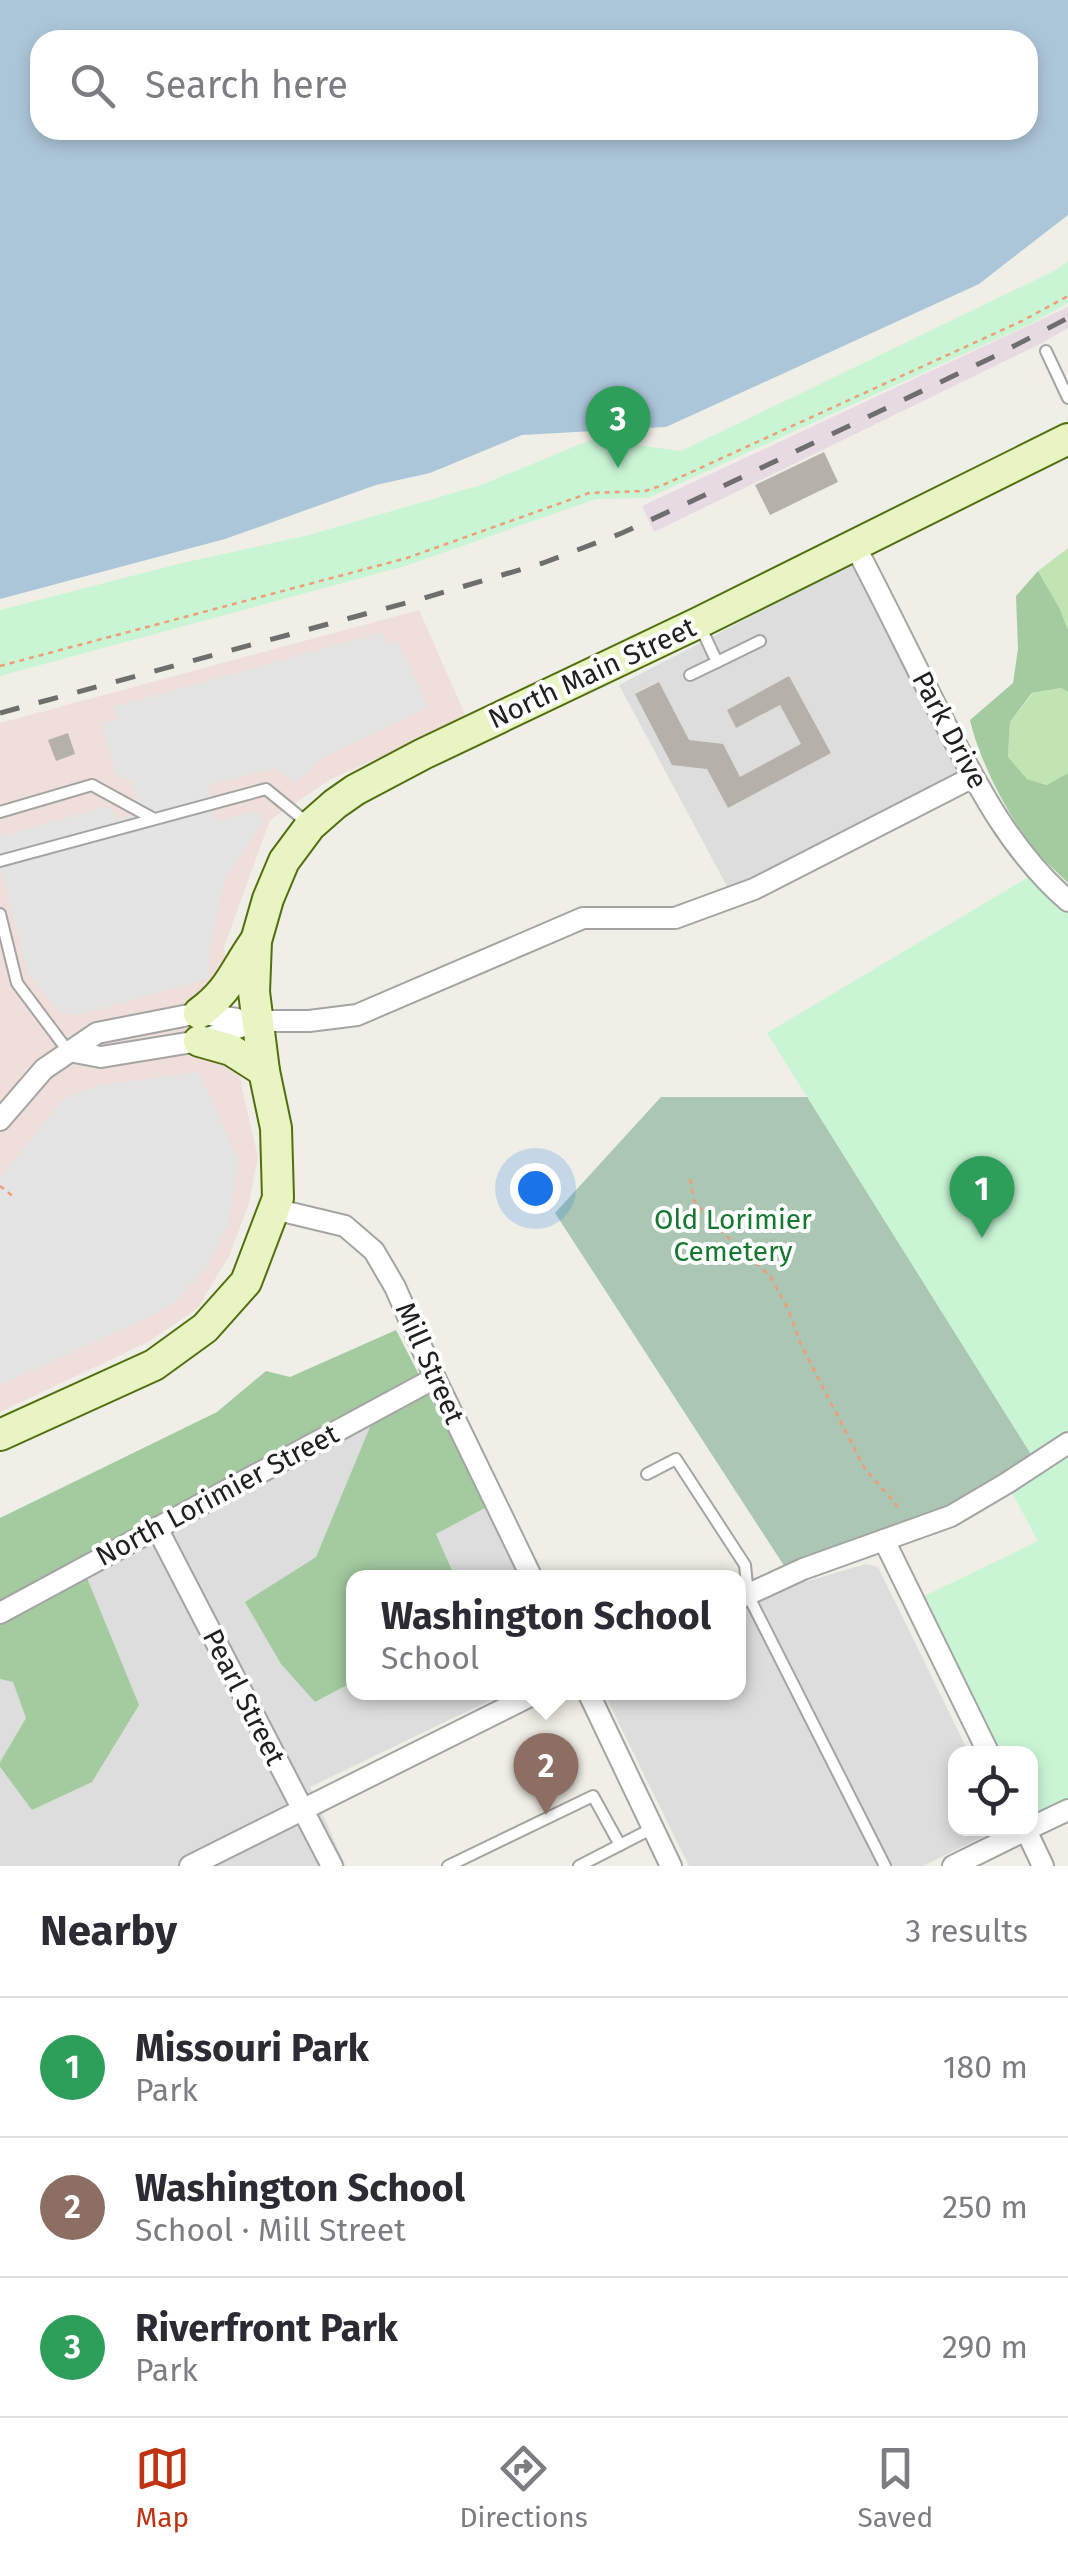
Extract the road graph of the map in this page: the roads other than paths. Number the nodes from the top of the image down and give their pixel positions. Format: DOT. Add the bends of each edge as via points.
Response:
graph roads {
  1 [pos="1046,351"];
  2 [pos="1068,398"];
  3 [pos="1068,439"];
  4 [pos="854,544"];
  5 [pos="698,623"];
  6 [pos="760,642"];
  7 [pos="716,662"];
  8 [pos="690,675"];
  9 [pos="972,777"];
  10 [pos="0,812"];
  11 [pos="155,819"];
  12 [pos="310,826"];
  13 [pos="0,861"];
  14 [pos="1068,901"];
  15 [pos="0,914"];
  16 [pos="256,940"];
  17 [pos="253,1022"];
  18 [pos="199,1027"];
  19 [pos="69,1052"];
  20 [pos="264,1071"];
  21 [pos="0,1120"];
  22 [pos="274,1209"];
  23 [pos="434,1378"];
  24 [pos="0,1435"];
  25 [pos="1068,1443"];
  26 [pos="647,1474"];
  27 [pos="157,1528"];
  28 [pos="884,1540"];
  29 [pos="528,1570"];
  30 [pos="744,1570"];
  31 [pos="746,1596"];
  32 [pos="746,1603"];
  33 [pos="0,1613"];
  34 [pos="522,1700"];
  35 [pos="592,1700"];
  36 [pos="985,1746"];
  37 [pos="1068,1810"];
  38 [pos="303,1811"];
  39 [pos="1038,1824"];
  40 [pos="653,1828"];
  41 [pos="1014,1836"];
  42 [pos="1031,1836"];
  43 [pos="620,1845"];
  44 [pos="190,1866"];
  45 [pos="332,1866"];
  46 [pos="448,1866"];
  47 [pos="579,1866"];
  48 [pos="671,1866"];
  49 [pos="885,1866"];
  50 [pos="953,1866"];
  51 [pos="1043,1866"];
  1 -- 2 [label="lane"];
  3 -- 4 [label="main road, North Main Street"];
  4 -- 5 [label="main road, North Main Street"];
  4 -- 9 [label="street, Park Drive"];
  5 -- 7 [label="lane"];
  5 -- 12 [label="main road, North Main Street" via="382,775"];
  6 -- 7 [label="lane"];
  7 -- 8 [label="lane"];
  9 -- 14 [label="street, Park Drive" via="1037,872"];
  9 -- 17 [label="street" via="754,889 675,918 583,918 357,1015"];
  10 -- 11 [label="lane" via="92,785"];
  11 -- 12 [label="lane" via="266,789"];
  11 -- 13 [label="lane"];
  12 -- 16 [label="main road, North Main Street" via="284,861"];
  15 -- 19 [label="lane" via="16,983"];
  16 -- 17 [label="main road, North Main Street"];
  16 -- 18 [label="main road"];
  17 -- 18 [label="street"];
  17 -- 20 [label="main road, North Main Street"];
  18 -- 19 [label="street" via="97,1033"];
  18 -- 20 [label="main road"];
  19 -- 21 [label="street" via="44,1069"];
  20 -- 22 [label="main road, North Main Street" via="276,1128"];
  22 -- 23 [label="street, Mill Street" via="345,1226 374,1251"];
  22 -- 24 [label="main road, North Main Street" via="246,1282 205,1328 154,1365"];
  23 -- 27 [label="street, North Lorimier Street"];
  23 -- 29 [label="street, Mill Street"];
  25 -- 28 [label="street" via="951,1516"];
  26 -- 30 [label="lane" via="676,1459"];
  27 -- 33 [label="street, North Lorimier Street"];
  27 -- 38 [label="street, Pearl Street"];
  28 -- 31 [label="street"];
  28 -- 36 [label="street"];
  32 -- 49 [label="lane"];
  34 -- 38 [label="street"];
  35 -- 40 [label="street"];
  37 -- 39 [label="street"];
  38 -- 44 [label="street"];
  38 -- 45 [label="street, Pearl Street"];
  40 -- 43 [label="lane"];
  40 -- 48 [label="street"];
  41 -- 50 [label="street"];
  42 -- 51 [label="street"];
  43 -- 46 [label="lane" via="593,1796"];
  43 -- 47 [label="lane"];
}
